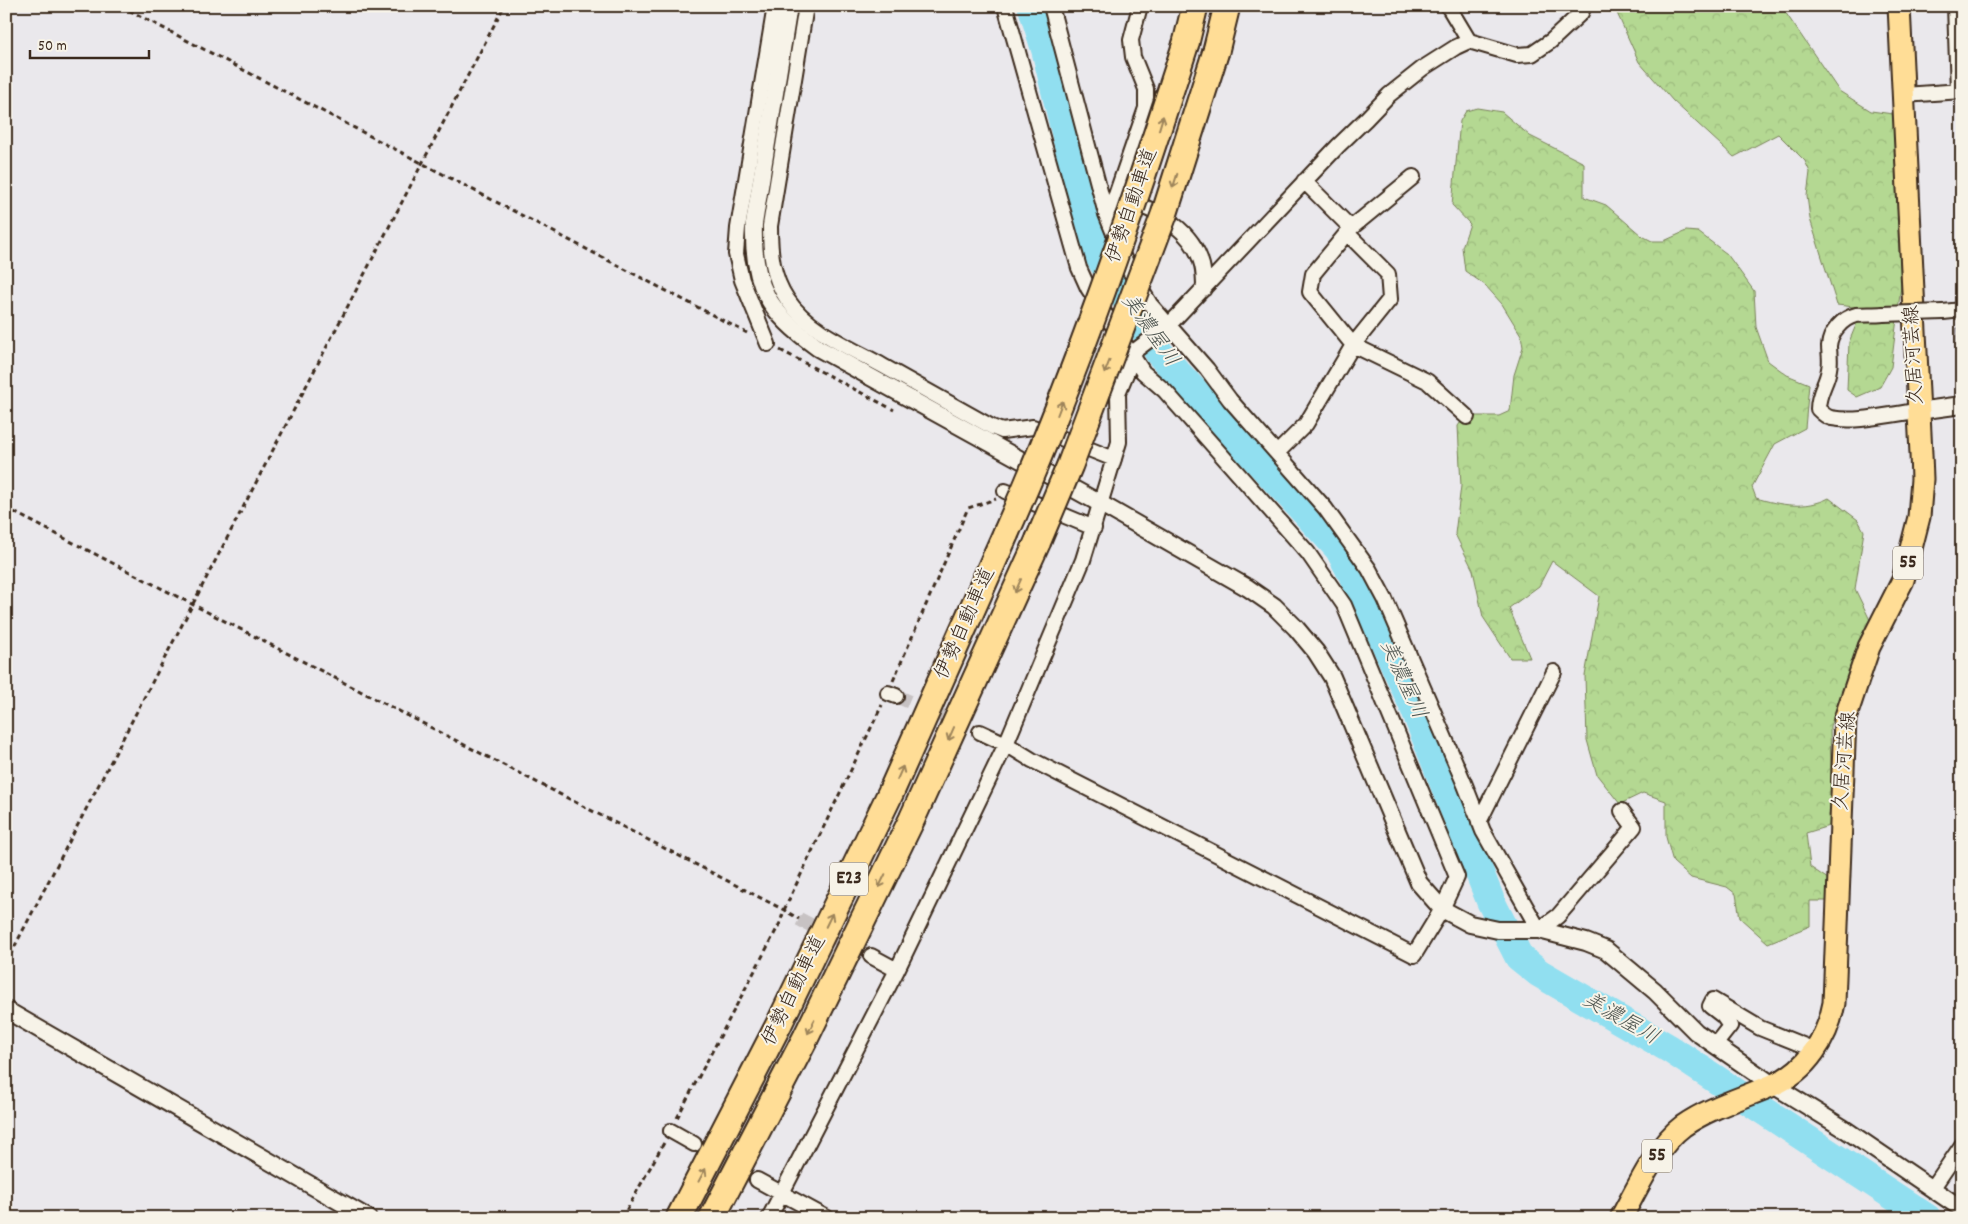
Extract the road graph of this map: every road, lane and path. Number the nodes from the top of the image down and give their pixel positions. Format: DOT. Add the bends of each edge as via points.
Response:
graph roads {
  1 [pos="121,6"];
  2 [pos="504,6"];
  3 [pos="775,6"];
  4 [pos="789,6"];
  5 [pos="806,6"];
  6 [pos="1005,6"];
  7 [pos="1051,6"];
  8 [pos="1140,6"];
  9 [pos="1195,6"];
  10 [pos="1228,6"];
  11 [pos="1448,6"];
  12 [pos="1584,6"];
  13 [pos="1899,6"];
  14 [pos="1955,6"];
  15 [pos="1469,40"];
  16 [pos="1960,91"];
  17 [pos="1904,95"];
  18 [pos="422,164"];
  19 [pos="1413,177"];
  20 [pos="1304,181"];
  21 [pos="1116,195"];
  22 [pos="1106,214"];
  23 [pos="1349,230"];
  24 [pos="1204,289"];
  25 [pos="1962,310"];
  26 [pos="1165,328"];
  27 [pos="768,344"];
  28 [pos="1353,345"];
  29 [pos="1135,353"];
  30 [pos="1962,405"];
  31 [pos="1918,411"];
  32 [pos="899,412"];
  33 [pos="1467,417"];
  34 [pos="1277,453"];
  35 [pos="1114,460"];
  36 [pos="1005,491"];
  37 [pos="1101,504"];
  38 [pos="6,508"];
  39 [pos="1094,528"];
  40 [pos="192,605"];
  41 [pos="1554,672"];
  42 [pos="980,732"];
  43 [pos="1006,744"];
  44 [pos="1622,811"];
  45 [pos="1479,822"];
  46 [pos="1442,909"];
  47 [pos="784,910"];
  48 [pos="799,919"];
  49 [pos="1533,930"];
  50 [pos="871,956"];
  51 [pos="6,963"];
  52 [pos="897,970"];
  53 [pos="6,1010"];
  54 [pos="1715,1045"];
  55 [pos="1815,1050"];
  56 [pos="1767,1087"];
  57 [pos="671,1131"];
  58 [pos="694,1144"];
  59 [pos="1962,1145"];
  60 [pos="757,1180"];
  61 [pos="1932,1189"];
  62 [pos="782,1194"];
  63 [pos="1962,1209"];
  64 [pos="368,1218"];
  65 [pos="622,1218"];
  66 [pos="679,1218"];
  67 [pos="712,1218"];
  68 [pos="769,1218"];
  69 [pos="827,1218"];
  70 [pos="1621,1218"];
  1 -- 18 [label="path"];
  2 -- 18 [label="path"];
  3 -- 27 [label="street" via="736,254 742,280"];
  4 -- 37 [label="street" via="754,224 756,263 763,288 775,310 818,348"];
  5 -- 35 [label="street" via="770,226 770,252 787,299 806,320 833,338 992,428 1002,431 1033,427"];
  6 -- 29 [label="street" via="1079,268 1088,288"];
  7 -- 22 [label="street"];
  8 -- 21 [label="street" via="1132,40 1133,56 1146,88 1146,108"];
  66 -- 9 [label="highway, 伊勢自動車道 / E23, one-way, bridge" via="779,1024 891,792 1041,454 1097,310 1143,177"];
  10 -- 67 [label="highway, 伊勢自動車道 / E23, one-way, bridge" via="1164,215 1038,541 912,819 806,1037"];
  11 -- 15 [label="street"];
  12 -- 15 [label="street" via="1581,13 1532,54 1517,55"];
  13 -- 17 [label="main road, 久居河芸線 / 55"];
  14 -- 16 [label="street"];
  15 -- 20 [label="street" via="1423,68 1389,95"];
  16 -- 17 [label="street"];
  17 -- 31 [label="main road, 久居河芸線 / 55"];
  18 -- 27 [label="path"];
  18 -- 40 [label="path"];
  19 -- 23 [label="street"];
  20 -- 23 [label="street"];
  20 -- 24 [label="street"];
  21 -- 22 [label="street"];
  21 -- 24 [label="street" via="1158,214 1184,234 1202,266"];
  22 -- 26 [label="street" via="1128,268"];
  23 -- 28 [label="street" via="1388,274 1390,299"];
  23 -- 28 [label="street" via="1312,274 1310,292"];
  24 -- 26 [label="street"];
  25 -- 31 [label="street, bridge" via="1855,316 1838,327 1832,336 1828,376 1819,394 1818,409 1826,416 1858,419"];
  26 -- 29 [label="street"];
  26 -- 34 [label="street" via="1207,369"];
  27 -- 32 [label="path"];
  28 -- 33 [label="street" via="1427,381"];
  28 -- 34 [label="street" via="1306,424"];
  29 -- 35 [label="street" via="1118,393 1120,432"];
  29 -- 46 [label="street" via="1143,372 1166,391 1308,553 1344,605 1457,877"];
  30 -- 31 [label="street"];
  31 -- 55 [label="main road, 久居河芸線 / 55" via="1922,479 1919,517 1903,580 1869,647 1846,719 1834,1002 1825,1035"];
  34 -- 45 [label="street" via="1325,508 1370,569"];
  35 -- 37 [label="street"];
  36 -- 39 [label="street"];
  36 -- 47 [label="path" via="996,499 968,508 892,695"];
  37 -- 39 [label="street"];
  37 -- 46 [label="street" via="1248,588 1274,606 1296,628 1332,677 1419,884"];
  38 -- 40 [label="path"];
  39 -- 43 [label="street"];
  40 -- 47 [label="path"];
  40 -- 51 [label="path"];
  41 -- 45 [label="street"];
  42 -- 43 [label="street"];
  43 -- 46 [label="street" via="1414,955"];
  43 -- 52 [label="street"];
  44 -- 49 [label="street" via="1634,827 1558,916"];
  45 -- 49 [label="street"];
  46 -- 49 [label="street" via="1470,924 1498,930"];
  47 -- 48 [label="path"];
  47 -- 57 [label="path"];
  49 -- 54 [label="street" via="1606,950 1655,991 1696,1032"];
  50 -- 52 [label="street"];
  52 -- 62 [label="street"];
  53 -- 64 [label="street"];
  54 -- 55 [label="street" via="1730,1026 1710,1006 1713,1000 1760,1028"];
  54 -- 56 [label="street"];
  55 -- 56 [label="main road, 久居河芸線 / 55" via="1789,1077"];
  56 -- 61 [label="street" via="1843,1128"];
  56 -- 70 [label="main road, 久居河芸線 / 55" via="1712,1110 1683,1127 1654,1160"];
  57 -- 58 [label="street"];
  57 -- 65 [label="path"];
  59 -- 61 [label="street"];
  60 -- 62 [label="street"];
  61 -- 63 [label="street"];
  62 -- 68 [label="street"];
  62 -- 69 [label="street"];
}
